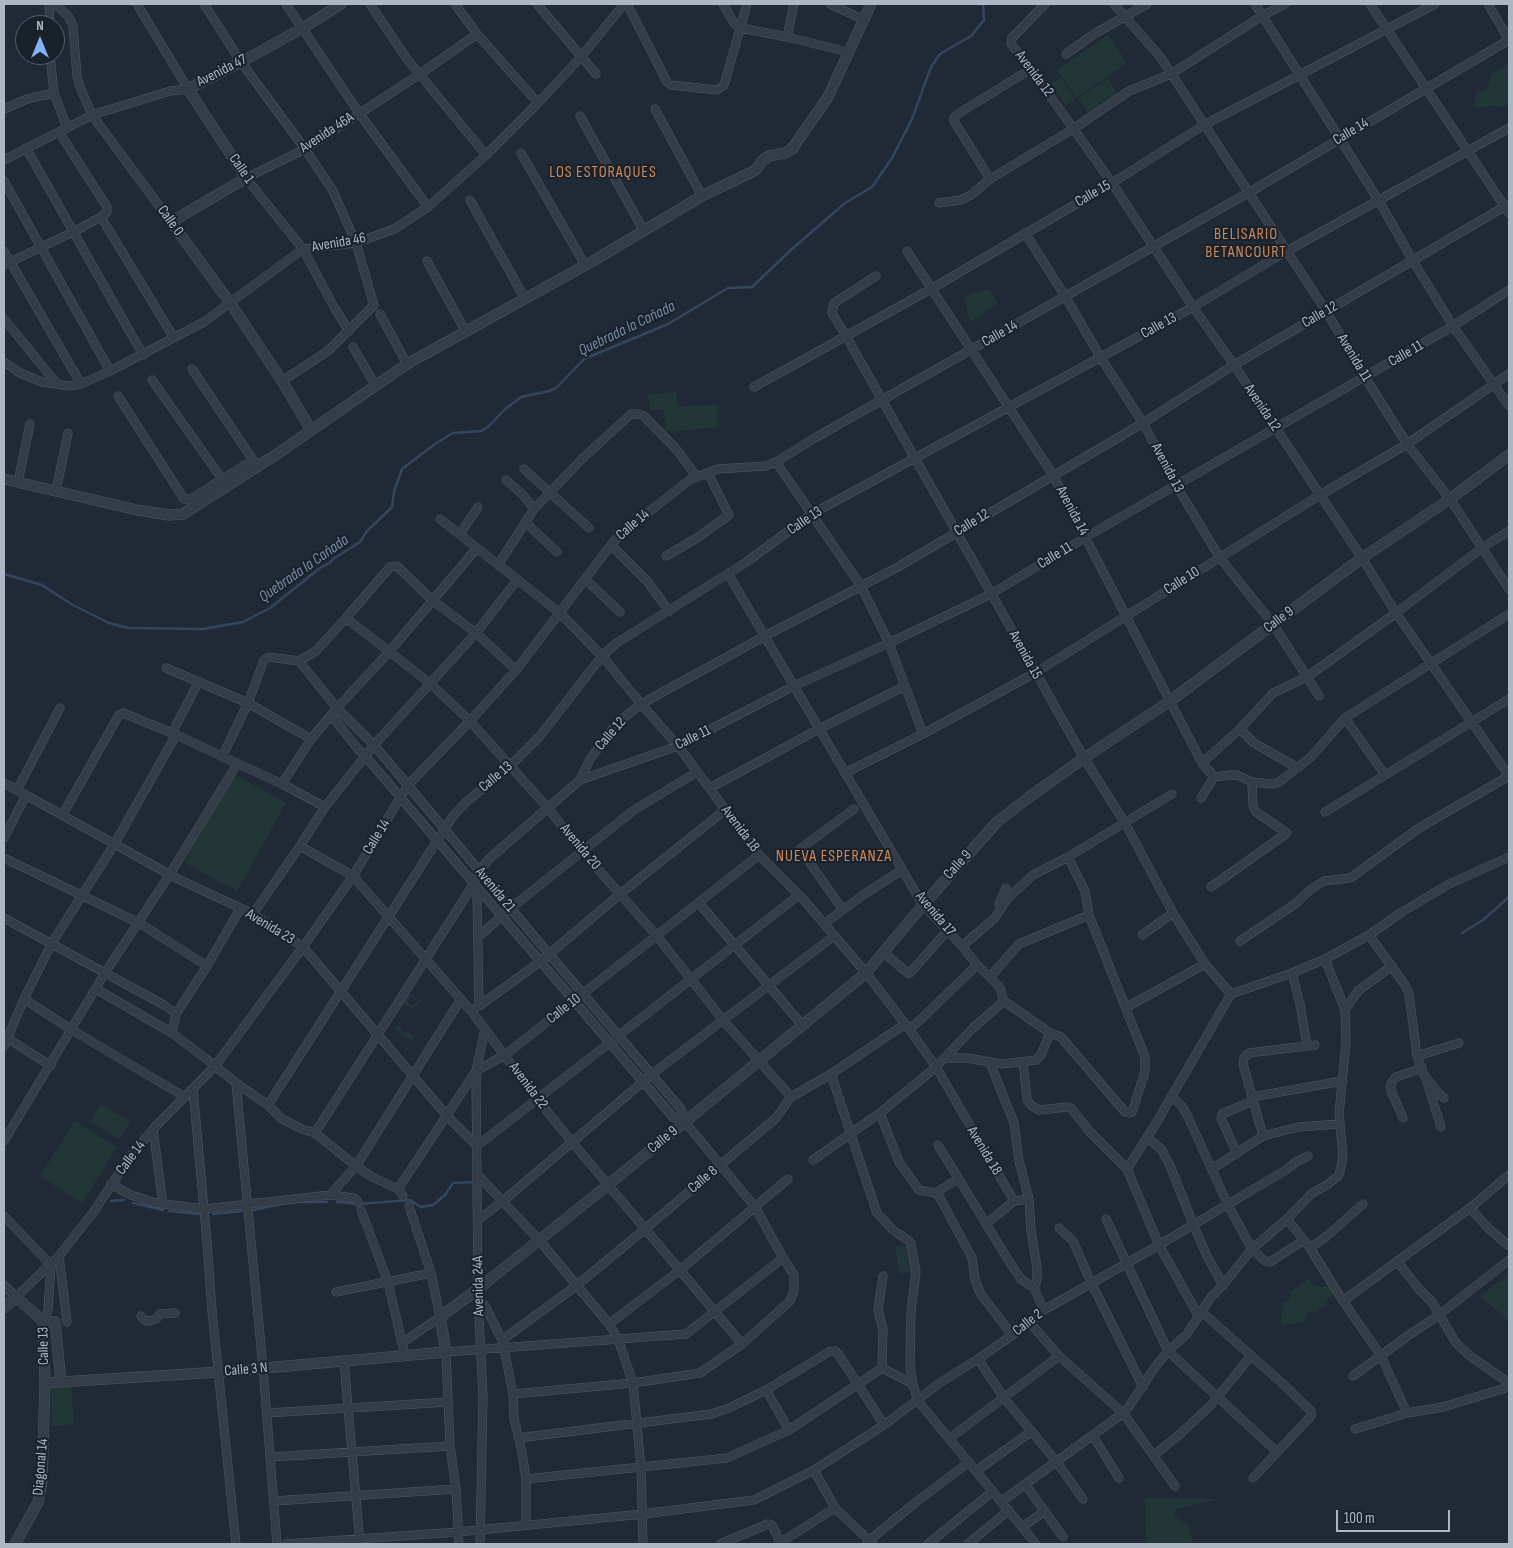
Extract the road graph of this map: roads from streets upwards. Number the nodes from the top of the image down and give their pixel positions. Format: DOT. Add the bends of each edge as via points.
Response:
graph roads {
  1 [pos="55,4"];
  2 [pos="137,4"];
  3 [pos="204,4"];
  4 [pos="286,4"];
  5 [pos="341,4"];
  6 [pos="370,4"];
  7 [pos="455,4"];
  8 [pos="537,4"];
  9 [pos="626,4"];
  10 [pos="723,4"];
  11 [pos="747,4"];
  12 [pos="794,4"];
  13 [pos="830,4"];
  14 [pos="871,4"];
  15 [pos="1045,4"];
  16 [pos="1114,4"];
  17 [pos="1147,4"];
  18 [pos="1255,4"];
  19 [pos="1285,4"];
  20 [pos="1370,4"];
  21 [pos="1435,4"];
  22 [pos="1488,4"];
  23 [pos="1262,16"];
  24 [pos="1125,17"];
  25 [pos="864,20"];
  26 [pos="303,28"];
  27 [pos="741,28"];
  28 [pos="1388,28"];
  29 [pos="477,34"];
  30 [pos="786,37"];
  31 [pos="1509,40"];
  32 [pos="848,52"];
  33 [pos="1066,54"];
  34 [pos="581,57"];
  35 [pos="241,62"];
  36 [pos="51,65"];
  37 [pos="1032,69"];
  38 [pos="420,74"];
  39 [pos="596,74"];
  40 [pos="1170,74"];
  41 [pos="1299,74"];
  42 [pos="1426,87"];
  43 [pos="188,89"];
  44 [pos="54,93"];
  45 [pos="538,103"];
  46 [pos="4,108"];
  47 [pos="654,109"];
  48 [pos="359,113"];
  49 [pos="92,115"];
  50 [pos="580,116"];
  51 [pos="1204,125"];
  52 [pos="67,128"];
  53 [pos="1509,128"];
  54 [pos="1074,129"];
  55 [pos="58,132"];
  56 [pos="1340,139"];
  57 [pos="26,148"];
  58 [pos="305,149"];
  59 [pos="1468,150"];
  60 [pos="521,153"];
  61 [pos="486,154"];
  62 [pos="4,160"];
  63 [pos="246,178"];
  64 [pos="990,178"];
  65 [pos="4,181"];
  66 [pos="1112,184"];
  67 [pos="1248,193"];
  68 [pos="702,196"];
  69 [pos="470,200"];
  70 [pos="1379,201"];
  71 [pos="939,203"];
  72 [pos="428,207"];
  73 [pos="1508,208"];
  74 [pos="101,217"];
  75 [pos="172,222"];
  76 [pos="644,230"];
  77 [pos="73,232"];
  78 [pos="1025,233"];
  79 [pos="356,243"];
  80 [pos="1153,246"];
  81 [pos="41,248"];
  82 [pos="303,249"];
  83 [pos="4,251"];
  84 [pos="907,251"];
  85 [pos="1288,251"];
  86 [pos="427,261"];
  87 [pos="1413,262"];
  88 [pos="7,264"];
  89 [pos="585,265"];
  90 [pos="876,276"];
  91 [pos="931,289"];
  92 [pos="1509,290"];
  93 [pos="1065,296"];
  94 [pos="525,299"];
  95 [pos="231,304"];
  96 [pos="1193,307"];
  97 [pos="1326,311"];
  98 [pos="380,314"];
  99 [pos="4,318"];
  100 [pos="1453,326"];
  101 [pos="349,331"];
  102 [pos="466,332"];
  103 [pos="846,336"];
  104 [pos="174,338"];
  105 [pos="353,347"];
  106 [pos="972,350"];
  107 [pos="142,355"];
  108 [pos="1101,358"];
  109 [pos="4,362"];
  110 [pos="407,364"];
  111 [pos="1234,365"];
  112 [pos="192,369"];
  113 [pos="110,371"];
  114 [pos="1509,374"];
  115 [pos="1365,377"];
  116 [pos="152,380"];
  117 [pos="282,381"];
  118 [pos="57,384"];
  119 [pos="81,384"];
  120 [pos="1494,384"];
  121 [pos="376,386"];
  122 [pos="754,387"];
  123 [pos="118,396"];
  124 [pos="882,400"];
  125 [pos="1009,406"];
  126 [pos="1509,406"];
  127 [pos="1144,423"];
  128 [pos="30,424"];
  129 [pos="1275,428"];
  130 [pos="311,430"];
  131 [pos="68,433"];
  132 [pos="1407,444"];
  133 [pos="1509,455"];
  134 [pos="915,457"];
  135 [pos="776,462"];
  136 [pos="255,463"];
  137 [pos="524,469"];
  138 [pos="708,473"];
  139 [pos="1053,475"];
  140 [pos="697,477"];
  141 [pos="4,479"];
  142 [pos="222,479"];
  143 [pos="506,480"];
  144 [pos="18,482"];
  145 [pos="1176,485"];
  146 [pos="56,491"];
  147 [pos="551,492"];
  148 [pos="1320,495"];
  149 [pos="1450,499"];
  150 [pos="478,507"];
  151 [pos="534,509"];
  152 [pos="812,514"];
  153 [pos="440,519"];
  154 [pos="525,522"];
  155 [pos="589,528"];
  156 [pos="1509,531"];
  157 [pos="956,532"];
  158 [pos="460,534"];
  159 [pos="1086,537"];
  160 [pos="611,545"];
  161 [pos="476,548"];
  162 [pos="1482,548"];
  163 [pos="557,552"];
  164 [pos="666,556"];
  165 [pos="1220,558"];
  166 [pos="1362,558"];
  167 [pos="498,565"];
  168 [pos="728,574"];
  169 [pos="585,579"];
  170 [pos="517,580"];
  171 [pos="861,586"];
  172 [pos="1509,589"];
  173 [pos="991,594"];
  174 [pos="432,600"];
  175 [pos="669,611"];
  176 [pos="620,612"];
  177 [pos="560,613"];
  178 [pos="1396,613"];
  179 [pos="1509,614"];
  180 [pos="1126,616"];
  181 [pos="346,618"];
  182 [pos="1273,624"];
  183 [pos="476,633"];
  184 [pos="765,636"];
  185 [pos="889,643"];
  186 [pos="389,652"];
  187 [pos="602,656"];
  188 [pos="299,661"];
  189 [pos="1433,664"];
  190 [pos="166,668"];
  191 [pos="516,670"];
  192 [pos="1036,673"];
  193 [pos="1307,677"];
  194 [pos="198,683"];
  195 [pos="431,684"];
  196 [pos="794,686"];
  197 [pos="906,686"];
  198 [pos="1319,696"];
  199 [pos="1509,698"];
  200 [pos="1170,701"];
  201 [pos="248,703"];
  202 [pos="641,704"];
  203 [pos="60,708"];
  204 [pos="337,708"];
  205 [pos="331,715"];
  206 [pos="1346,718"];
  207 [pos="470,721"];
  208 [pos="1471,721"];
  209 [pos="819,729"];
  210 [pos="1240,729"];
  211 [pos="174,734"];
  212 [pos="923,734"];
  213 [pos="311,739"];
  214 [pos="374,745"];
  215 [pos="678,746"];
  216 [pos="366,757"];
  217 [pos="222,758"];
  218 [pos="1084,758"];
  219 [pos="1202,763"];
  220 [pos="237,764"];
  221 [pos="510,766"];
  222 [pos="1298,768"];
  223 [pos="697,772"];
  224 [pos="845,773"];
  225 [pos="1385,775"];
  226 [pos="1509,776"];
  227 [pos="1214,777"];
  228 [pos="580,780"];
  229 [pos="1252,782"];
  230 [pos="4,783"];
  231 [pos="282,784"];
  232 [pos="408,785"];
  233 [pos="710,788"];
  234 [pos="16,790"];
  235 [pos="1172,794"];
  236 [pos="26,795"];
  237 [pos="401,798"];
  238 [pos="1201,798"];
  239 [pos="325,807"];
  240 [pos="547,807"];
  241 [pos="854,809"];
  242 [pos="725,810"];
  243 [pos="1324,812"];
  244 [pos="63,814"];
  245 [pos="1125,823"];
  246 [pos="445,830"];
  247 [pos="4,838"];
  248 [pos="437,840"];
  249 [pos="115,843"];
  250 [pos="300,846"];
  251 [pos="582,851"];
  252 [pos="759,855"];
  253 [pos="1068,857"];
  254 [pos="1509,857"];
  255 [pos="4,858"];
  256 [pos="902,870"];
  257 [pos="480,871"];
  258 [pos="170,874"];
  259 [pos="354,876"];
  260 [pos="473,883"];
  261 [pos="1211,887"];
  262 [pos="1006,888"];
  263 [pos="620,894"];
  264 [pos="799,895"];
  265 [pos="82,896"];
  266 [pos="699,903"];
  267 [pos="923,905"];
  268 [pos="511,908"];
  269 [pos="240,909"];
  270 [pos="843,910"];
  271 [pos="253,914"];
  272 [pos="1173,914"];
  273 [pos="1090,915"];
  274 [pos="502,916"];
  275 [pos="389,917"];
  276 [pos="4,918"];
  277 [pos="995,918"];
  278 [pos="139,923"];
  279 [pos="824,924"];
  280 [pos="947,931"];
  281 [pos="1142,935"];
  282 [pos="1369,935"];
  283 [pos="657,936"];
  284 [pos="834,936"];
  285 [pos="478,937"];
  286 [pos="1240,941"];
  287 [pos="52,943"];
  288 [pos="735,945"];
  289 [pos="962,946"];
  290 [pos="303,947"];
  291 [pos="884,952"];
  292 [pos="549,954"];
  293 [pos="425,959"];
  294 [pos="1325,959"];
  295 [pos="541,961"];
  296 [pos="1205,964"];
  297 [pos="977,965"];
  298 [pos="207,966"];
  299 [pos="1392,966"];
  300 [pos="105,973"];
  301 [pos="866,973"];
  302 [pos="1292,973"];
  303 [pos="990,977"];
  304 [pos="691,979"];
  305 [pos="769,985"];
  306 [pos="340,989"];
  307 [pos="96,990"];
  308 [pos="583,994"];
  309 [pos="1231,994"];
  310 [pos="24,999"];
  311 [pos="461,999"];
  312 [pos="574,1001"];
  313 [pos="1004,1001"];
  314 [pos="479,1006"];
  315 [pos="1126,1006"];
  316 [pos="1345,1010"];
  317 [pos="472,1012"];
  318 [pos="176,1014"];
  319 [pos="723,1020"];
  320 [pos="803,1026"];
  321 [pos="907,1026"];
  322 [pos="485,1029"];
  323 [pos="72,1030"];
  324 [pos="172,1033"];
  325 [pos="1050,1033"];
  326 [pos="377,1036"];
  327 [pos="619,1036"];
  328 [pos="5,1040"];
  329 [pos="610,1043"];
  330 [pos="1459,1043"];
  331 [pos="505,1055"];
  332 [pos="1418,1056"];
  333 [pos="946,1058"];
  334 [pos="758,1062"];
  335 [pos="1023,1062"];
  336 [pos="990,1063"];
  337 [pos="50,1066"];
  338 [pos="215,1066"];
  339 [pos="936,1068"];
  340 [pos="476,1071"];
  341 [pos="1423,1072"];
  342 [pos="652,1074"];
  343 [pos="831,1074"];
  344 [pos="413,1076"];
  345 [pos="643,1081"];
  346 [pos="1342,1081"];
  347 [pos="236,1083"];
  348 [pos="193,1089"];
  349 [pos="1171,1096"];
  350 [pos="791,1097"];
  351 [pos="185,1098"];
  352 [pos="1444,1098"];
  353 [pos="537,1099"];
  354 [pos="1253,1099"];
  355 [pos="268,1105"];
  356 [pos="880,1113"];
  357 [pos="448,1117"];
  358 [pos="1403,1118"];
  359 [pos="685,1122"];
  360 [pos="1340,1124"];
  361 [pos="1441,1127"];
  362 [pos="153,1129"];
  363 [pos="315,1133"];
  364 [pos="852,1133"];
  365 [pos="1147,1136"];
  366 [pos="1263,1136"];
  367 [pos="4,1141"];
  368 [pos="572,1142"];
  369 [pos="938,1145"];
  370 [pos="477,1146"];
  371 [pos="1237,1154"];
  372 [pos="1308,1156"];
  373 [pos="813,1160"];
  374 [pos="720,1165"];
  375 [pos="356,1166"];
  376 [pos="1126,1169"];
  377 [pos="1212,1169"];
  378 [pos="477,1174"];
  379 [pos="1509,1175"];
  380 [pos="788,1179"];
  381 [pos="958,1179"];
  382 [pos="111,1184"];
  383 [pos="608,1185"];
  384 [pos="935,1193"];
  385 [pos="330,1196"];
  386 [pos="1029,1199"];
  387 [pos="503,1201"];
  388 [pos="358,1202"];
  389 [pos="1014,1202"];
  390 [pos="163,1204"];
  391 [pos="1364,1204"];
  392 [pos="248,1205"];
  393 [pos="1228,1205"];
  394 [pos="408,1206"];
  395 [pos="755,1207"];
  396 [pos="204,1208"];
  397 [pos="1470,1208"];
  398 [pos="361,1210"];
  399 [pos="4,1216"];
  400 [pos="1106,1219"];
  401 [pos="1287,1219"];
  402 [pos="478,1220"];
  403 [pos="986,1224"];
  404 [pos="1193,1224"];
  405 [pos="1059,1228"];
  406 [pos="645,1229"];
  407 [pos="538,1240"];
  408 [pos="1304,1240"];
  409 [pos="1159,1246"];
  410 [pos="1509,1246"];
  411 [pos="1310,1248"];
  412 [pos="1252,1249"];
  413 [pos="59,1256"];
  414 [pos="782,1258"];
  415 [pos="1509,1260"];
  416 [pos="1397,1261"];
  417 [pos="1127,1264"];
  418 [pos="50,1265"];
  419 [pos="680,1270"];
  420 [pos="431,1273"];
  421 [pos="884,1276"];
  422 [pos="388,1282"];
  423 [pos="1091,1282"];
  424 [pos="4,1285"];
  425 [pos="1223,1285"];
  426 [pos="576,1286"];
  427 [pos="1034,1288"];
  428 [pos="336,1292"];
  429 [pos="478,1294"];
  430 [pos="16,1297"];
  431 [pos="1343,1301"];
  432 [pos="4,1308"];
  433 [pos="48,1310"];
  434 [pos="1044,1310"];
  435 [pos="715,1311"];
  436 [pos="175,1313"];
  437 [pos="1200,1313"];
  438 [pos="1439,1315"];
  439 [pos="140,1316"];
  440 [pos="440,1317"];
  441 [pos="43,1321"];
  442 [pos="55,1322"];
  443 [pos="67,1322"];
  444 [pos="1030,1323"];
  445 [pos="609,1324"];
  446 [pos="1012,1335"];
  447 [pos="618,1339"];
  448 [pos="502,1340"];
  449 [pos="402,1342"];
  450 [pos="742,1344"];
  451 [pos="504,1348"];
  452 [pos="481,1350"];
  453 [pos="1168,1351"];
  454 [pos="446,1352"];
  455 [pos="405,1356"];
  456 [pos="1059,1356"];
  457 [pos="1251,1356"];
  458 [pos="1381,1356"];
  459 [pos="978,1359"];
  460 [pos="344,1361"];
  461 [pos="263,1368"];
  462 [pos="882,1368"];
  463 [pos="219,1372"];
  464 [pos="1353,1376"];
  465 [pos="61,1382"];
  466 [pos="1509,1382"];
  467 [pos="633,1383"];
  468 [pos="45,1384"];
  469 [pos="913,1384"];
  470 [pos="858,1385"];
  471 [pos="1143,1387"];
  472 [pos="1509,1387"];
  473 [pos="766,1390"];
  474 [pos="513,1394"];
  475 [pos="1217,1396"];
  476 [pos="1004,1398"];
  477 [pos="918,1401"];
  478 [pos="448,1402"];
  479 [pos="348,1408"];
  480 [pos="267,1413"];
  481 [pos="1123,1413"];
  482 [pos="1407,1413"];
  483 [pos="636,1424"];
  484 [pos="884,1425"];
  485 [pos="789,1430"];
  486 [pos="1355,1430"];
  487 [pos="1032,1431"];
  488 [pos="1093,1436"];
  489 [pos="518,1438"];
  490 [pos="950,1438"];
  491 [pos="450,1446"];
  492 [pos="352,1452"];
  493 [pos="1278,1452"];
  494 [pos="1154,1456"];
  495 [pos="270,1457"];
  496 [pos="969,1462"];
  497 [pos="1056,1462"];
  498 [pos="641,1468"];
  499 [pos="814,1470"];
  500 [pos="976,1471"];
  501 [pos="1119,1478"];
  502 [pos="1253,1478"];
  503 [pos="526,1479"];
  504 [pos="1026,1484"];
  505 [pos="1175,1486"];
  506 [pos="456,1489"];
  507 [pos="993,1491"];
  508 [pos="356,1496"];
  509 [pos="1083,1499"];
  510 [pos="274,1501"];
  511 [pos="1002,1501"];
  512 [pos="835,1508"];
  513 [pos="1009,1510"];
  514 [pos="1045,1511"];
  515 [pos="643,1514"];
  516 [pos="526,1525"];
  517 [pos="1022,1526"];
  518 [pos="480,1530"];
  519 [pos="458,1532"];
  520 [pos="1063,1537"];
  521 [pos="360,1542"];
  522 [pos="870,1543"];
  523 [pos="15,1544"];
  524 [pos="236,1544"];
  525 [pos="277,1544"];
  526 [pos="286,1544"];
  527 [pos="459,1544"];
  528 [pos="480,1544"];
  529 [pos="643,1544"];
  530 [pos="720,1544"];
  531 [pos="779,1544"];
  532 [pos="928,1544"];
  533 [pos="968,1544"];
  534 [pos="1036,1544"];
  1 -- 49 [label="street, Calle 0" via="73,26 77,76"];
  2 -- 43 [label="street, Calle 1"];
  3 -- 35 [label="street"];
  4 -- 26 [label="street"];
  5 -- 26 [label="street, Avenida 47"];
  6 -- 38 [label="street"];
  7 -- 29 [label="street"];
  8 -- 34 [label="street"];
  9 -- 27 [label="street" via="671,85 721,88"];
  9 -- 34 [label="street, Avenida 46"];
  10 -- 27 [label="street" via="734,23"];
  11 -- 27 [label="street"];
  12 -- 30 [label="street"];
  13 -- 25 [label="street"];
  14 -- 25 [label="street"];
  15 -- 37 [label="street, Avenida 12" via="1012,38 1011,44"];
  16 -- 24 [label="street, Avenida 11"];
  17 -- 24 [label="street"];
  18 -- 23 [label="street"];
  19 -- 23 [label="street"];
  20 -- 28 [label="street"];
  21 -- 28 [label="street, Calle 15"];
  22 -- 31 [label="street"];
  23 -- 40 [label="street"];
  23 -- 41 [label="street"];
  24 -- 33 [label="street"];
  24 -- 40 [label="street, Avenida 11" via="1161,58"];
  25 -- 32 [label="street"];
  26 -- 35 [label="street, Avenida 47"];
  26 -- 48 [label="street"];
  27 -- 30 [label="street"];
  28 -- 41 [label="street, Calle 15"];
  28 -- 42 [label="street"];
  29 -- 38 [label="street, Avenida 46A"];
  29 -- 45 [label="street"];
  30 -- 32 [label="street"];
  31 -- 42 [label="street, Calle 14"];
  32 -- 68 [label="street" via="828,96 792,149 769,156 754,170"];
  34 -- 39 [label="street"];
  34 -- 45 [label="street, Avenida 46"];
  35 -- 43 [label="street, Avenida 47"];
  35 -- 58 [label="street"];
  36 -- 44 [label="street"];
  37 -- 54 [label="street, Avenida 12"];
  37 -- 64 [label="street" via="956,115 954,121"];
  38 -- 48 [label="street, Avenida 46A"];
  38 -- 61 [label="street"];
  40 -- 51 [label="street, Avenida 11"];
  40 -- 54 [label="street" via="1129,91"];
  41 -- 51 [label="street, Calle 15"];
  41 -- 56 [label="street"];
  42 -- 56 [label="street, Calle 14"];
  42 -- 59 [label="street"];
  43 -- 49 [label="street, Avenida 47" via="170,90"];
  43 -- 63 [label="street, Calle 1"];
  44 -- 46 [label="street"];
  44 -- 52 [label="street"];
  45 -- 61 [label="street, Avenida 46"];
  47 -- 68 [label="street"];
  48 -- 58 [label="street, Avenida 46A"];
  48 -- 72 [label="street"];
  49 -- 52 [label="street, Avenida 47"];
  49 -- 75 [label="street, Calle 0"];
  50 -- 76 [label="street"];
  51 -- 66 [label="street, Calle 15"];
  51 -- 67 [label="street, Avenida 11"];
  52 -- 55 [label="street, Avenida 47"];
  53 -- 59 [label="street, Calle 13"];
  54 -- 64 [label="street"];
  54 -- 66 [label="street, Avenida 12"];
  55 -- 57 [label="street, Avenida 47"];
  55 -- 74 [label="street" via="107,207 107,212"];
  56 -- 67 [label="street, Calle 14"];
  56 -- 70 [label="street"];
  57 -- 62 [label="street, Avenida 47"];
  57 -- 77 [label="street"];
  58 -- 63 [label="street, Avenida 46A"];
  58 -- 79 [label="street" via="333,191"];
  59 -- 70 [label="street, Calle 13"];
  59 -- 73 [label="street"];
  60 -- 89 [label="street"];
  61 -- 72 [label="street, Avenida 46"];
  63 -- 75 [label="street, Avenida 46A"];
  63 -- 82 [label="street, Calle 1"];
  64 -- 71 [label="street" via="961,200"];
  65 -- 81 [label="street"];
  66 -- 78 [label="street, Calle 15"];
  66 -- 80 [label="street, Avenida 12"];
  67 -- 80 [label="street, Calle 14"];
  67 -- 85 [label="street, Avenida 11"];
  68 -- 76 [label="street"];
  69 -- 94 [label="street"];
  70 -- 85 [label="street, Calle 13"];
  70 -- 87 [label="street"];
  72 -- 79 [label="street, Avenida 46" via="396,228"];
  73 -- 87 [label="street, Calle 12"];
  74 -- 77 [label="street"];
  74 -- 104 [label="street"];
  75 -- 95 [label="street, Calle 0"];
  76 -- 89 [label="street"];
  77 -- 81 [label="street"];
  77 -- 107 [label="street"];
  78 -- 91 [label="street, Calle 15"];
  78 -- 93 [label="street, Avenida 13"];
  79 -- 82 [label="street, Avenida 46"];
  79 -- 101 [label="street" via="374,304"];
  80 -- 93 [label="street, Calle 14"];
  80 -- 96 [label="street, Avenida 12"];
  81 -- 88 [label="street"];
  81 -- 113 [label="street"];
  82 -- 95 [label="street, Avenida 46"];
  82 -- 101 [label="street, Calle 1"];
  83 -- 88 [label="street"];
  84 -- 91 [label="street, Avenida 14"];
  85 -- 96 [label="street, Calle 13"];
  85 -- 97 [label="street, Avenida 11"];
  86 -- 102 [label="street"];
  87 -- 97 [label="street, Calle 12"];
  87 -- 100 [label="street"];
  88 -- 119 [label="street"];
  89 -- 94 [label="street"];
  90 -- 103 [label="street, Avenida 15" via="834,303 832,313"];
  91 -- 103 [label="street, Calle 15"];
  91 -- 106 [label="street, Avenida 14"];
  92 -- 100 [label="street, Calle 11"];
  93 -- 106 [label="street, Calle 14"];
  93 -- 108 [label="street, Avenida 13"];
  94 -- 102 [label="street"];
  95 -- 104 [label="street, Avenida 46"];
  95 -- 117 [label="street, Calle 0"];
  96 -- 108 [label="street, Calle 13"];
  96 -- 111 [label="street, Avenida 12"];
  97 -- 111 [label="street, Calle 12"];
  97 -- 115 [label="street, Avenida 11"];
  98 -- 110 [label="street"];
  99 -- 118 [label="street"];
  100 -- 115 [label="street, Calle 11"];
  100 -- 120 [label="street"];
  101 -- 117 [label="street" via="328,351"];
  102 -- 110 [label="street"];
  103 -- 122 [label="street, Calle 15"];
  103 -- 124 [label="street, Avenida 15"];
  104 -- 107 [label="street, Avenida 46"];
  105 -- 121 [label="street"];
  106 -- 124 [label="street, Calle 14"];
  106 -- 125 [label="street, Avenida 14"];
  107 -- 113 [label="street, Avenida 46"];
  108 -- 125 [label="street, Calle 13"];
  108 -- 127 [label="street, Avenida 13"];
  109 -- 118 [label="street, Avenida 46" via="20,374"];
  110 -- 121 [label="street"];
  111 -- 127 [label="street, Calle 12"];
  111 -- 129 [label="street, Avenida 12"];
  112 -- 136 [label="street"];
  113 -- 119 [label="street, Avenida 46"];
  114 -- 120 [label="street, Calle 10"];
  115 -- 129 [label="street, Calle 11"];
  115 -- 132 [label="street, Avenida 11"];
  116 -- 142 [label="street"];
  117 -- 130 [label="street, Calle 0"];
  118 -- 119 [label="street, Avenida 46"];
  120 -- 126 [label="street"];
  120 -- 132 [label="street, Calle 10"];
  121 -- 130 [label="street"];
  123 -- 142 [label="street" via="184,499 191,499"];
  124 -- 134 [label="street, Avenida 15"];
  124 -- 135 [label="street, Calle 14"];
  125 -- 134 [label="street, Calle 13"];
  125 -- 139 [label="street, Avenida 14"];
  127 -- 139 [label="street, Calle 12"];
  127 -- 145 [label="street, Avenida 13"];
  128 -- 144 [label="street"];
  129 -- 145 [label="street, Calle 11"];
  129 -- 148 [label="street, Avenida 12"];
  130 -- 136 [label="street"];
  131 -- 146 [label="street"];
  132 -- 148 [label="street, Calle 10"];
  132 -- 149 [label="street, Avenida 11"];
  133 -- 149 [label="street, Calle 9"];
  134 -- 152 [label="street, Calle 13"];
  134 -- 157 [label="street, Avenida 15"];
  135 -- 138 [label="street, Calle 14"];
  135 -- 152 [label="street"];
  136 -- 142 [label="street"];
  136 -- 146 [label="street" via="183,514 137,510"];
  137 -- 147 [label="street"];
  138 -- 140 [label="street, Calle 14"];
  138 -- 164 [label="street" via="728,515"];
  139 -- 157 [label="street, Calle 12"];
  139 -- 159 [label="street, Avenida 14"];
  140 -- 147 [label="street" via="676,449 644,416 631,414"];
  140 -- 160 [label="street, Calle 14"];
  141 -- 144 [label="street"];
  143 -- 151 [label="street"];
  144 -- 146 [label="street"];
  145 -- 159 [label="street, Calle 11"];
  145 -- 165 [label="street, Avenida 13"];
  147 -- 151 [label="street"];
  147 -- 155 [label="street"];
  148 -- 165 [label="street, Calle 10"];
  148 -- 166 [label="street, Avenida 12"];
  149 -- 162 [label="street, Avenida 11"];
  149 -- 166 [label="street, Calle 9"];
  150 -- 158 [label="street"];
  151 -- 154 [label="street"];
  152 -- 168 [label="street, Calle 13"];
  152 -- 171 [label="street"];
  153 -- 158 [label="street, Avenida 18"];
  154 -- 163 [label="street"];
  154 -- 167 [label="street"];
  156 -- 162 [label="street"];
  157 -- 171 [label="street, Calle 12"];
  157 -- 173 [label="street, Avenida 15"];
  158 -- 161 [label="street, Avenida 18"];
  159 -- 173 [label="street, Calle 11"];
  159 -- 180 [label="street, Avenida 14"];
  160 -- 169 [label="street, Calle 14"];
  160 -- 175 [label="street" via="647,581"];
  161 -- 167 [label="street, Avenida 18"];
  161 -- 174 [label="street"];
  162 -- 172 [label="street, Avenida 11"];
  162 -- 178 [label="street"];
  165 -- 180 [label="street, Calle 10"];
  165 -- 182 [label="street, Avenida 13"];
  166 -- 178 [label="street, Avenida 12"];
  166 -- 182 [label="street, Calle 9"];
  167 -- 170 [label="street, Avenida 18"];
  168 -- 175 [label="street, Calle 13"];
  168 -- 184 [label="street, Avenida 17"];
  169 -- 176 [label="street"];
  169 -- 177 [label="street, Calle 14"];
  170 -- 177 [label="street, Avenida 18"];
  170 -- 183 [label="street"];
  171 -- 184 [label="street, Calle 12"];
  171 -- 185 [label="street"];
  173 -- 185 [label="street, Calle 11"];
  173 -- 192 [label="street, Avenida 15"];
  174 -- 181 [label="street" via="397,566 390,566"];
  174 -- 183 [label="street"];
  174 -- 186 [label="street"];
  175 -- 187 [label="street, Calle 13" via="618,642"];
  177 -- 187 [label="street, Avenida 18"];
  177 -- 191 [label="street, Calle 14"];
  178 -- 189 [label="street, Avenida 12"];
  178 -- 193 [label="street"];
  179 -- 189 [label="street"];
  180 -- 192 [label="street, Calle 10"];
  180 -- 200 [label="street, Avenida 14"];
  181 -- 186 [label="street, Avenida 20"];
  181 -- 188 [label="street" via="316,651"];
  182 -- 193 [label="street, Avenida 13"];
  182 -- 200 [label="street, Calle 9"];
  183 -- 191 [label="street"];
  183 -- 195 [label="street"];
  184 -- 196 [label="street, Avenida 17"];
  184 -- 202 [label="street, Calle 12"];
  185 -- 196 [label="street, Calle 11"];
  185 -- 197 [label="street"];
  186 -- 195 [label="street, Avenida 20"];
  186 -- 204 [label="street"];
  187 -- 202 [label="street, Avenida 18"];
  187 -- 221 [label="street, Calle 13" via="540,736"];
  188 -- 201 [label="street" via="265,658"];
  188 -- 204 [label="street, Avenida 21"];
  189 -- 206 [label="street"];
  189 -- 208 [label="street, Avenida 12"];
  190 -- 194 [label="street"];
  191 -- 207 [label="street, Calle 14"];
  192 -- 212 [label="street, Calle 10"];
  192 -- 218 [label="street, Avenida 15"];
  193 -- 198 [label="street, Avenida 13"];
  193 -- 210 [label="street" via="1273,693"];
  194 -- 201 [label="street"];
  194 -- 211 [label="street"];
  195 -- 207 [label="street, Avenida 20"];
  195 -- 214 [label="street"];
  196 -- 209 [label="street, Avenida 17"];
  196 -- 215 [label="street, Calle 11"];
  197 -- 209 [label="street"];
  197 -- 212 [label="street"];
  199 -- 208 [label="street"];
  200 -- 218 [label="street, Calle 9"];
  200 -- 219 [label="street, Avenida 14"];
  201 -- 213 [label="street"];
  201 -- 217 [label="street"];
  202 -- 215 [label="street, Avenida 18"];
  202 -- 228 [label="street, Calle 12" via="616,724"];
  203 -- 234 [label="street"];
  204 -- 205 [label="street"];
  204 -- 214 [label="street, Avenida 21"];
  205 -- 213 [label="street"];
  205 -- 216 [label="street, Avenida 21"];
  206 -- 222 [label="street"];
  206 -- 225 [label="street"];
  207 -- 221 [label="street, Avenida 20"];
  207 -- 232 [label="street, Calle 14"];
  208 -- 225 [label="street"];
  208 -- 226 [label="street, Avenida 12"];
  209 -- 224 [label="street, Avenida 17"];
  209 -- 233 [label="street"];
  210 -- 219 [label="street"];
  210 -- 222 [label="street" via="1254,743"];
  211 -- 217 [label="street"];
  211 -- 244 [label="street" via="129,714 123,712 118,715"];
  211 -- 249 [label="street"];
  212 -- 224 [label="street, Calle 10"];
  213 -- 231 [label="street"];
  214 -- 216 [label="street"];
  214 -- 232 [label="street, Avenida 21"];
  215 -- 223 [label="street, Avenida 18"];
  215 -- 228 [label="street, Calle 11"];
  216 -- 237 [label="street, Avenida 21"];
  216 -- 239 [label="street"];
  217 -- 220 [label="street"];
  218 -- 245 [label="street, Avenida 15"];
  218 -- 267 [label="street, Calle 9" via="997,822"];
  219 -- 227 [label="street, Avenida 14"];
  220 -- 231 [label="street"];
  220 -- 258 [label="street"];
  221 -- 240 [label="street, Avenida 20"];
  221 -- 246 [label="street, Calle 13" via="464,804"];
  222 -- 229 [label="street" via="1273,784"];
  223 -- 233 [label="street, Avenida 18"];
  223 -- 251 [label="street" via="634,810"];
  224 -- 256 [label="street, Avenida 17"];
  225 -- 243 [label="street"];
  226 -- 286 [label="street" via="1419,828 1350,878 1324,881"];
  227 -- 229 [label="street" via="1237,775"];
  227 -- 238 [label="street"];
  228 -- 240 [label="street, Calle 12"];
  229 -- 261 [label="street" via="1252,805 1256,812 1287,833"];
  230 -- 234 [label="street, Avenida 23"];
  231 -- 239 [label="street"];
  232 -- 237 [label="street, Calle 14"];
  232 -- 246 [label="street, Avenida 21"];
  233 -- 242 [label="street, Avenida 18"];
  234 -- 236 [label="street, Avenida 23"];
  235 -- 245 [label="street"];
  236 -- 244 [label="street, Avenida 23"];
  236 -- 247 [label="street"];
  237 -- 248 [label="street, Avenida 21"];
  237 -- 259 [label="street, Calle 14"];
  239 -- 250 [label="street"];
  240 -- 251 [label="street, Avenida 20"];
  240 -- 257 [label="street, Calle 12"];
  241 -- 270 [label="street" via="800,849"];
  242 -- 252 [label="street, Avenida 18"];
  242 -- 263 [label="street"];
  244 -- 249 [label="street, Avenida 23"];
  245 -- 253 [label="street"];
  245 -- 272 [label="street, Avenida 15"];
  246 -- 248 [label="street, Calle 13"];
  246 -- 257 [label="street, Avenida 21"];
  248 -- 260 [label="street, Avenida 21"];
  248 -- 275 [label="street, Calle 13"];
  249 -- 258 [label="street, Avenida 23"];
  249 -- 265 [label="street"];
  250 -- 259 [label="street, Avenida 22"];
  250 -- 271 [label="street"];
  251 -- 263 [label="street, Avenida 20"];
  251 -- 268 [label="street"];
  252 -- 264 [label="street, Avenida 18"];
  252 -- 266 [label="street, Calle 10"];
  253 -- 273 [label="street" via="1085,891"];
  253 -- 277 [label="street" via="1033,875 1007,899"];
  254 -- 282 [label="street" via="1449,884"];
  255 -- 265 [label="street"];
  256 -- 267 [label="street, Avenida 17"];
  256 -- 270 [label="street"];
  257 -- 260 [label="street, Calle 12"];
  257 -- 268 [label="street, Avenida 21"];
  258 -- 269 [label="street, Avenida 23"];
  258 -- 278 [label="street"];
  259 -- 275 [label="street, Avenida 22"];
  259 -- 290 [label="street, Calle 14"];
  260 -- 274 [label="street, Avenida 21"];
  260 -- 285 [label="street" via="477,896"];
  260 -- 293 [label="street"];
  262 -- 277 [label="street"];
  263 -- 283 [label="street, Avenida 20"];
  263 -- 292 [label="street"];
  264 -- 279 [label="street, Avenida 18"];
  264 -- 288 [label="street"];
  265 -- 278 [label="street"];
  265 -- 287 [label="street"];
  266 -- 283 [label="street, Calle 10"];
  266 -- 288 [label="street"];
  267 -- 280 [label="street, Avenida 17"];
  267 -- 291 [label="street, Calle 9"];
  268 -- 274 [label="street"];
  268 -- 292 [label="street, Avenida 21"];
  269 -- 271 [label="street, Avenida 23"];
  269 -- 298 [label="street"];
  270 -- 279 [label="street"];
  271 -- 290 [label="street, Avenida 23"];
  272 -- 281 [label="street"];
  272 -- 296 [label="street, Avenida 15"];
  273 -- 303 [label="street" via="1019,944"];
  273 -- 315 [label="street"];
  274 -- 285 [label="street"];
  274 -- 295 [label="street, Avenida 21"];
  275 -- 293 [label="street, Avenida 22"];
  275 -- 306 [label="street, Calle 13"];
  276 -- 287 [label="street"];
  277 -- 289 [label="street"];
  278 -- 298 [label="street"];
  278 -- 300 [label="street"];
  279 -- 284 [label="street, Avenida 18"];
  280 -- 289 [label="street, Avenida 17"];
  280 -- 291 [label="street" via="909,974"];
  282 -- 294 [label="street"];
  282 -- 299 [label="street"];
  283 -- 304 [label="street, Avenida 20"];
  283 -- 308 [label="street, Calle 10"];
  284 -- 301 [label="street, Avenida 18"];
  284 -- 305 [label="street"];
  285 -- 314 [label="street"];
  287 -- 300 [label="street"];
  287 -- 310 [label="street"];
  288 -- 304 [label="street"];
  288 -- 305 [label="street"];
  289 -- 297 [label="street, Avenida 17"];
  290 -- 306 [label="street, Avenida 23"];
  290 -- 338 [label="street, Calle 14"];
  291 -- 301 [label="street, Calle 9"];
  292 -- 295 [label="street"];
  292 -- 308 [label="street, Avenida 21"];
  293 -- 311 [label="street, Avenida 22"];
  293 -- 326 [label="street"];
  294 -- 302 [label="street"];
  294 -- 316 [label="street"];
  295 -- 312 [label="street, Avenida 21"];
  295 -- 314 [label="street"];
  296 -- 309 [label="street, Avenida 15"];
  296 -- 315 [label="street"];
  297 -- 303 [label="street, Avenida 17"];
  297 -- 321 [label="street, Calle 8" via="919,1022"];
  298 -- 318 [label="street"];
  299 -- 316 [label="street" via="1358,991"];
  299 -- 332 [label="street" via="1409,994"];
  300 -- 307 [label="street"];
  300 -- 318 [label="street" via="164,1004"];
  301 -- 320 [label="street, Calle 9"];
  301 -- 321 [label="street, Avenida 18"];
  302 -- 309 [label="street"];
  302 -- 354 [label="street" via="1311,1045 1249,1053 1243,1064"];
  303 -- 313 [label="street, Avenida 17" via="1000,988"];
  304 -- 319 [label="street, Avenida 20"];
  304 -- 327 [label="street"];
  305 -- 319 [label="street"];
  305 -- 320 [label="street"];
  306 -- 326 [label="street, Avenida 23"];
  306 -- 355 [label="street, Calle 13"];
  307 -- 323 [label="street"];
  307 -- 324 [label="street"];
  308 -- 312 [label="street, Calle 10"];
  308 -- 327 [label="street, Avenida 21"];
  309 -- 349 [label="street"];
  310 -- 323 [label="street"];
  310 -- 328 [label="street"];
  311 -- 317 [label="street, Avenida 22"];
  311 -- 344 [label="street"];
  312 -- 329 [label="street, Avenida 21"];
  312 -- 331 [label="street, Calle 10"];
  313 -- 325 [label="street, Avenida 17"];
  313 -- 333 [label="street"];
  314 -- 317 [label="street"];
  315 -- 325 [label="street, Avenida 17" via="1145,1057 1146,1072 1132,1112 1125,1112 1061,1037"];
  316 -- 346 [label="street"];
  317 -- 322 [label="street, Avenida 22"];
  318 -- 324 [label="street"];
  319 -- 334 [label="street, Avenida 20"];
  319 -- 342 [label="street"];
  320 -- 334 [label="street, Calle 9"];
  321 -- 339 [label="street, Avenida 18"];
  321 -- 343 [label="street, Calle 8"];
  322 -- 331 [label="street, Avenida 22"];
  322 -- 340 [label="street, Avenida 24A"];
  323 -- 337 [label="street"];
  323 -- 351 [label="street"];
  324 -- 338 [label="street"];
  325 -- 335 [label="street" via="1041,1055 1036,1060"];
  326 -- 344 [label="street, Avenida 23"];
  326 -- 363 [label="street"];
  327 -- 329 [label="street"];
  327 -- 342 [label="street, Avenida 21"];
  328 -- 337 [label="street"];
  329 -- 345 [label="street, Avenida 21"];
  329 -- 353 [label="street"];
  330 -- 332 [label="street"];
  331 -- 340 [label="street, Calle 10"];
  331 -- 353 [label="street, Avenida 22"];
  332 -- 341 [label="street"];
  333 -- 336 [label="street"];
  333 -- 339 [label="street"];
  334 -- 350 [label="street, Avenida 20"];
  334 -- 359 [label="street, Calle 9"];
  335 -- 336 [label="street"];
  335 -- 376 [label="street" via="1028,1100 1032,1106 1039,1110 1071,1108"];
  336 -- 386 [label="street" via="1014,1124"];
  337 -- 367 [label="street"];
  338 -- 347 [label="street"];
  338 -- 348 [label="street, Calle 14"];
  339 -- 356 [label="street"];
  339 -- 389 [label="street, Avenida 18"];
  340 -- 357 [label="street, Calle 10"];
  340 -- 370 [label="street, Avenida 24A"];
  341 -- 352 [label="street"];
  341 -- 358 [label="street" via="1396,1077 1390,1086"];
  341 -- 361 [label="street"];
  342 -- 345 [label="street"];
  342 -- 359 [label="street, Avenida 21" via="681,1109"];
  343 -- 350 [label="street, Calle 8"];
  343 -- 364 [label="street"];
  344 -- 357 [label="street, Avenida 23"];
  344 -- 375 [label="street"];
  345 -- 359 [label="street, Avenida 21" via="673,1117"];
  345 -- 368 [label="street"];
  346 -- 354 [label="street"];
  346 -- 360 [label="street"];
  347 -- 355 [label="street"];
  347 -- 392 [label="street"];
  348 -- 351 [label="street, Calle 14"];
  348 -- 396 [label="street"];
  349 -- 365 [label="street"];
  349 -- 377 [label="street" via="1182,1106"];
  350 -- 374 [label="street, Calle 8" via="776,1118"];
  351 -- 362 [label="street, Calle 14"];
  353 -- 368 [label="street, Avenida 22"];
  353 -- 370 [label="street"];
  354 -- 366 [label="street"];
  354 -- 371 [label="street" via="1224,1112 1221,1118"];
  355 -- 363 [label="street" via="282,1119"];
  356 -- 364 [label="street"];
  356 -- 384 [label="street" via="899,1162 919,1190"];
  357 -- 370 [label="street, Avenida 23"];
  357 -- 375 [label="street, Calle 10" via="400,1193"];
  359 -- 374 [label="street, Avenida 21"];
  359 -- 383 [label="street, Calle 9"];
  360 -- 366 [label="street" via="1298,1127"];
  360 -- 401 [label="street" via="1343,1157 1339,1175 1312,1193"];
  362 -- 382 [label="street, Calle 14"];
  362 -- 390 [label="street"];
  363 -- 375 [label="street"];
  364 -- 373 [label="street"];
  364 -- 469 [label="street" via="878,1213 911,1244 916,1272 911,1312 910,1367"];
  365 -- 376 [label="street"];
  365 -- 404 [label="street" via="1162,1150"];
  366 -- 371 [label="street"];
  368 -- 383 [label="street, Avenida 22"];
  368 -- 387 [label="street"];
  369 -- 381 [label="street"];
  370 -- 378 [label="street, Avenida 24A"];
  371 -- 377 [label="street"];
  372 -- 393 [label="street, Calle 2"];
  374 -- 395 [label="street, Avenida 21"];
  374 -- 406 [label="street, Calle 8"];
  375 -- 385 [label="street"];
  376 -- 409 [label="street"];
  377 -- 393 [label="street"];
  378 -- 387 [label="street"];
  378 -- 402 [label="street, Avenida 24A"];
  379 -- 397 [label="street"];
  380 -- 395 [label="street"];
  381 -- 384 [label="street"];
  381 -- 403 [label="street"];
  382 -- 390 [label="street" via="130,1195"];
  382 -- 413 [label="street, Calle 14"];
  383 -- 406 [label="street, Avenida 22"];
  383 -- 407 [label="street, Calle 9"];
  384 -- 446 [label="street" via="972,1258 980,1293"];
  385 -- 388 [label="street" via="354,1198"];
  385 -- 392 [label="street"];
  386 -- 389 [label="street"];
  386 -- 427 [label="street" via="1037,1268"];
  387 -- 402 [label="street"];
  387 -- 407 [label="street"];
  389 -- 403 [label="street"];
  390 -- 396 [label="street"];
  391 -- 411 [label="street"];
  392 -- 396 [label="street"];
  392 -- 461 [label="street"];
  393 -- 404 [label="street, Calle 2"];
  393 -- 412 [label="street"];
  394 -- 420 [label="street"];
  395 -- 414 [label="street, Avenida 21"];
  395 -- 419 [label="street"];
  396 -- 463 [label="street"];
  397 -- 410 [label="street"];
  397 -- 416 [label="street"];
  398 -- 422 [label="street"];
  399 -- 418 [label="street"];
  400 -- 417 [label="street"];
  401 -- 408 [label="street"];
  401 -- 412 [label="street"];
  402 -- 429 [label="street, Avenida 24A"];
  403 -- 427 [label="street" via="1021,1279"];
  404 -- 409 [label="street, Calle 2"];
  404 -- 425 [label="street"];
  405 -- 423 [label="street" via="1073,1241"];
  406 -- 419 [label="street, Avenida 22"];
  406 -- 426 [label="street, Calle 8"];
  407 -- 426 [label="street"];
  407 -- 429 [label="street, Calle 9"];
  408 -- 411 [label="street"];
  408 -- 412 [label="street" via="1270,1262 1264,1261"];
  409 -- 417 [label="street, Calle 2"];
  409 -- 437 [label="street"];
  411 -- 431 [label="street"];
  412 -- 425 [label="street"];
  413 -- 418 [label="street, Calle 14"];
  413 -- 443 [label="street"];
  414 -- 435 [label="street"];
  414 -- 450 [label="street, Avenida 21" via="794,1275 790,1301"];
  415 -- 438 [label="street"];
  416 -- 431 [label="street"];
  416 -- 438 [label="street"];
  417 -- 423 [label="street, Calle 2"];
  417 -- 453 [label="street"];
  418 -- 430 [label="street, Calle 14"];
  418 -- 433 [label="street, Calle 13"];
  419 -- 435 [label="street, Avenida 22"];
  419 -- 445 [label="street"];
  420 -- 422 [label="street"];
  420 -- 440 [label="street"];
  421 -- 462 [label="street" via="878,1310 884,1329"];
  422 -- 428 [label="street"];
  422 -- 449 [label="street"];
  423 -- 434 [label="street, Calle 2"];
  423 -- 471 [label="street"];
  424 -- 430 [label="street"];
  425 -- 437 [label="street"];
  426 -- 445 [label="street"];
  426 -- 448 [label="street, Calle 8"];
  427 -- 434 [label="street"];
  429 -- 440 [label="street, Calle 9"];
  429 -- 448 [label="street"];
  429 -- 452 [label="street, Avenida 24A"];
  430 -- 432 [label="street, Calle 14"];
  430 -- 441 [label="street"];
  431 -- 458 [label="street"];
  433 -- 441 [label="street, Calle 13"];
  433 -- 442 [label="street, Calle 13"];
  434 -- 444 [label="street, Calle 2"];
  435 -- 447 [label="street" via="686,1334"];
  435 -- 450 [label="street, Avenida 22"];
  436 -- 439 [label="street" via="160,1314 149,1321"];
  437 -- 453 [label="street" via="1187,1334"];
  437 -- 457 [label="street"];
  438 -- 458 [label="street"];
  438 -- 466 [label="street" via="1456,1343"];
  440 -- 449 [label="street, Calle 9"];
  440 -- 454 [label="street"];
  441 -- 442 [label="street"];
  441 -- 468 [label="street, Calle 13"];
  442 -- 465 [label="street, Calle 13"];
  444 -- 446 [label="street, Calle 2"];
  444 -- 456 [label="street"];
  445 -- 447 [label="street"];
  446 -- 459 [label="street, Calle 2"];
  447 -- 451 [label="street"];
  447 -- 467 [label="street"];
  448 -- 451 [label="street"];
  449 -- 455 [label="street"];
  450 -- 467 [label="street" via="700,1373"];
  451 -- 452 [label="street"];
  451 -- 474 [label="street"];
  452 -- 454 [label="street"];
  452 -- 518 [label="street, Avenida 24A"];
  453 -- 471 [label="street"];
  453 -- 475 [label="street"];
  454 -- 455 [label="street, Calle 3 N"];
  454 -- 478 [label="street"];
  455 -- 460 [label="street, Calle 3 N"];
  456 -- 476 [label="street"];
  456 -- 481 [label="street"];
  457 -- 475 [label="street"];
  457 -- 493 [label="street" via="1311,1411 1311,1416"];
  458 -- 464 [label="street"];
  458 -- 482 [label="street"];
  459 -- 476 [label="street"];
  459 -- 477 [label="street, Calle 2"];
  460 -- 461 [label="street, Calle 3 N"];
  460 -- 479 [label="street"];
  461 -- 463 [label="street, Calle 3 N"];
  461 -- 480 [label="street"];
  462 -- 469 [label="street"];
  462 -- 470 [label="street"];
  463 -- 465 [label="street, Calle 3 N"];
  463 -- 524 [label="street"];
  465 -- 468 [label="street, Calle 3 N"];
  467 -- 474 [label="street"];
  467 -- 483 [label="street"];
  468 -- 523 [label="street, Diagonal 14" via="42,1482 38,1502"];
  469 -- 477 [label="street"];
  470 -- 473 [label="street" via="835,1351"];
  470 -- 484 [label="street"];
  470 -- 485 [label="street"];
  471 -- 481 [label="street"];
  472 -- 482 [label="street" via="1442,1407"];
  473 -- 483 [label="street" via="711,1414"];
  473 -- 485 [label="street"];
  474 -- 489 [label="street"];
  475 -- 493 [label="street"];
  475 -- 494 [label="street"];
  476 -- 487 [label="street"];
  476 -- 490 [label="street"];
  477 -- 484 [label="street, Calle 2"];
  477 -- 490 [label="street"];
  478 -- 479 [label="street"];
  478 -- 491 [label="street"];
  479 -- 480 [label="street"];
  479 -- 492 [label="street"];
  480 -- 495 [label="street"];
  481 -- 488 [label="street"];
  481 -- 494 [label="street"];
  482 -- 486 [label="street"];
  483 -- 489 [label="street"];
  483 -- 498 [label="street"];
  484 -- 499 [label="street, Calle 2"];
  485 -- 498 [label="street" via="727,1458"];
  487 -- 497 [label="street"];
  487 -- 500 [label="street"];
  488 -- 497 [label="street"];
  488 -- 501 [label="street"];
  489 -- 503 [label="street"];
  490 -- 496 [label="street"];
  491 -- 492 [label="street"];
  491 -- 506 [label="street"];
  492 -- 495 [label="street"];
  492 -- 508 [label="street"];
  493 -- 502 [label="street"];
  494 -- 505 [label="street"];
  495 -- 510 [label="street"];
  496 -- 500 [label="street"];
  496 -- 522 [label="street" via="892,1521"];
  497 -- 504 [label="street"];
  497 -- 509 [label="street"];
  498 -- 503 [label="street"];
  498 -- 515 [label="street"];
  499 -- 512 [label="street"];
  499 -- 515 [label="street, Calle 2" via="754,1500"];
  500 -- 507 [label="street"];
  503 -- 516 [label="street"];
  504 -- 511 [label="street"];
  504 -- 514 [label="street"];
  506 -- 508 [label="street"];
  506 -- 519 [label="street"];
  507 -- 511 [label="street"];
  507 -- 532 [label="street"];
  508 -- 510 [label="street"];
  508 -- 521 [label="street"];
  510 -- 525 [label="street"];
  511 -- 513 [label="street"];
  512 -- 522 [label="street"];
  512 -- 531 [label="street"];
  513 -- 517 [label="street"];
  513 -- 533 [label="street"];
  514 -- 517 [label="street"];
  514 -- 520 [label="street"];
  515 -- 516 [label="street, Calle 2"];
  515 -- 529 [label="street"];
  516 -- 518 [label="street, Calle 2"];
  517 -- 534 [label="street"];
  518 -- 519 [label="street, Calle 2"];
  518 -- 528 [label="street, Avenida 24A"];
  519 -- 521 [label="street, Calle 2"];
  519 -- 527 [label="street"];
  521 -- 526 [label="street, Calle 2"];
  530 -- 531 [label="street" via="768,1524 772,1525"];
}
